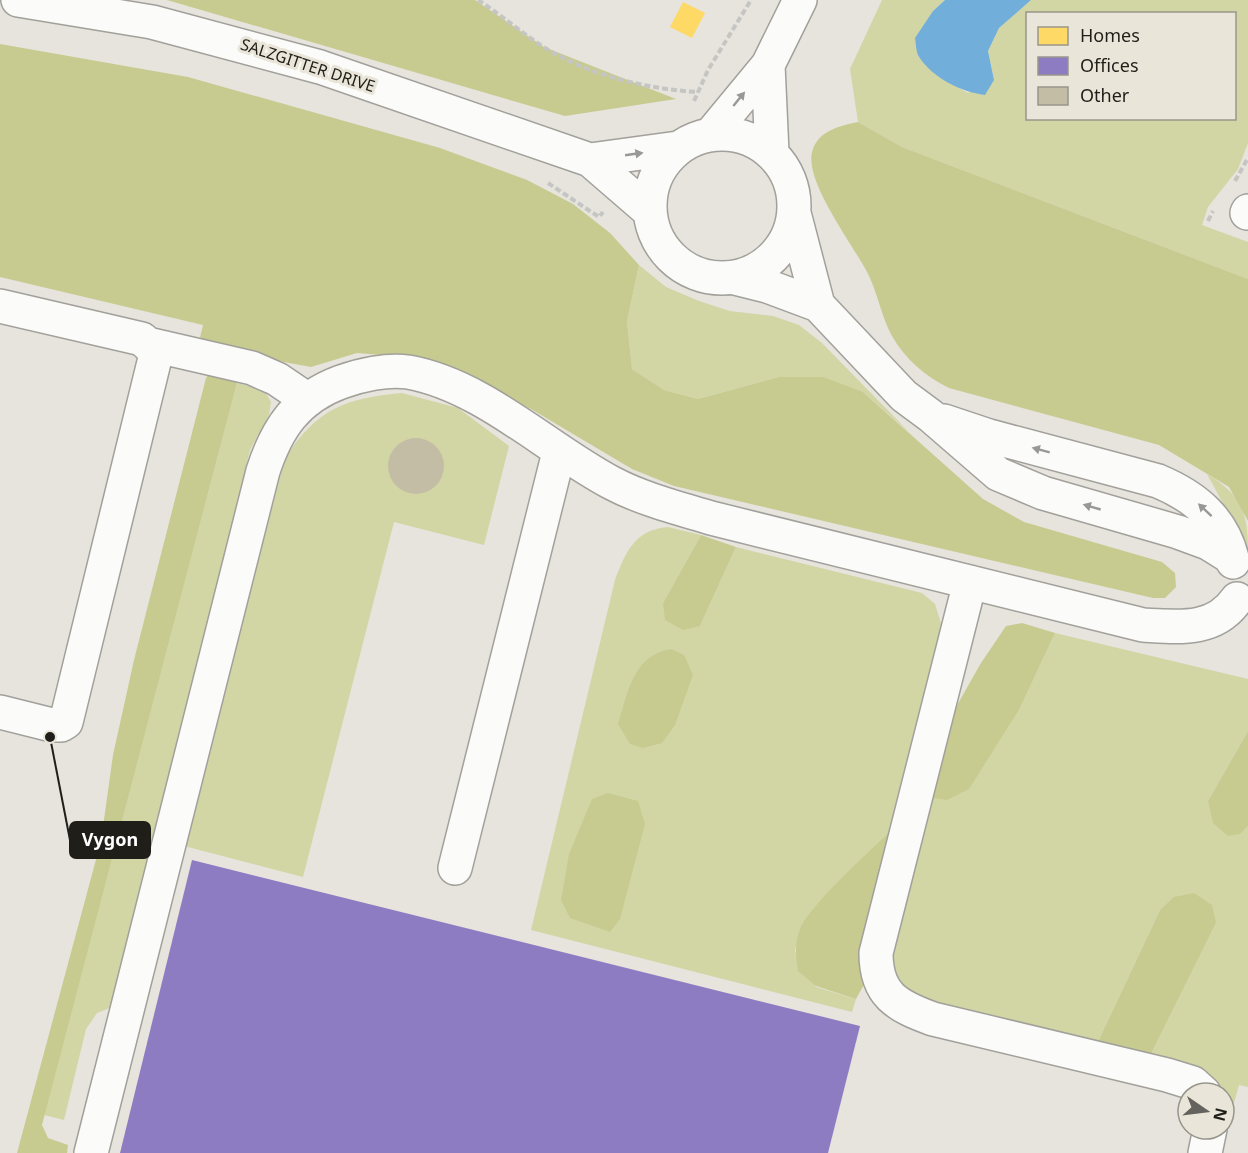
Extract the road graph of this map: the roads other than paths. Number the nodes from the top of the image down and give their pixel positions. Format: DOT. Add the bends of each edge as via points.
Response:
graph roads {
  1 [pos="18,0"];
  2 [pos="800,0"];
  3 [pos="768,65"];
  4 [pos="711,134"];
  5 [pos="678,148"];
  6 [pos="772,153"];
  7 [pos="590,160"];
  8 [pos="650,211"];
  9 [pos="794,213"];
  10 [pos="735,278"];
  11 [pos="818,305"];
  12 [pos="0,306"];
  13 [pos="148,344"];
  14 [pos="308,400"];
  15 [pos="931,416"];
  16 [pos="559,452"];
  17 [pos="1232,558"];
  18 [pos="970,582"];
  19 [pos="1243,602"];
  20 [pos="0,712"];
  21 [pos="454,868"];
  22 [pos="1185,1081"];
  23 [pos="91,1153"];
  1 -- 7 [label="street, SALZGITTER DRIVE" via="152,22 273,52"];
  2 -- 3 [label="street, SALZGITTER DRIVE"];
  4 -- 3 [label="street, SALZGITTER DRIVE, one-way"];
  3 -- 6 [label="street, SALZGITTER DRIVE"];
  4 -- 5 [label="street, SALZGITTER DRIVE"];
  4 -- 6 [label="street, SALZGITTER DRIVE" via="733,134"];
  7 -- 5 [label="street, SALZGITTER DRIVE, one-way"];
  5 -- 8 [label="street, SALZGITTER DRIVE" via="662,165 652,187"];
  6 -- 9 [label="street, SALZGITTER DRIVE" via="786,170 793,191"];
  7 -- 8 [label="street, SALZGITTER DRIVE"];
  8 -- 10 [label="street, SALZGITTER DRIVE" via="658,240 677,263 705,276"];
  9 -- 10 [label="street, SALZGITTER DRIVE" via="788,236 776,255 757,270"];
  9 -- 11 [label="street"];
  10 -- 11 [label="street"];
  11 -- 15 [label="street" via="904,396"];
  12 -- 13 [label="street" via="142,339"];
  13 -- 14 [label="street" via="252,368"];
  13 -- 20 [label="street" via="154,350 153,369 66,722 52,725"];
  14 -- 16 [label="street" via="320,390 359,376 405,372 444,381"];
  14 -- 23 [label="street" via="288,418 272,443 263,471"];
  17 -- 15 [label="street, one-way" via="1214,546 1178,532 1010,481 973,455"];
  17 -- 15 [label="street, one-way" via="1215,519 1173,487 981,434"];
  16 -- 18 [label="street" via="614,484 661,503"];
  16 -- 21 [label="street"];
  17 -- 19 [label="street"];
  18 -- 19 [label="street" via="1143,625 1186,627 1213,621"];
  18 -- 22 [label="street" via="876,954 876,974 890,997 905,1009 933,1019"];
}
